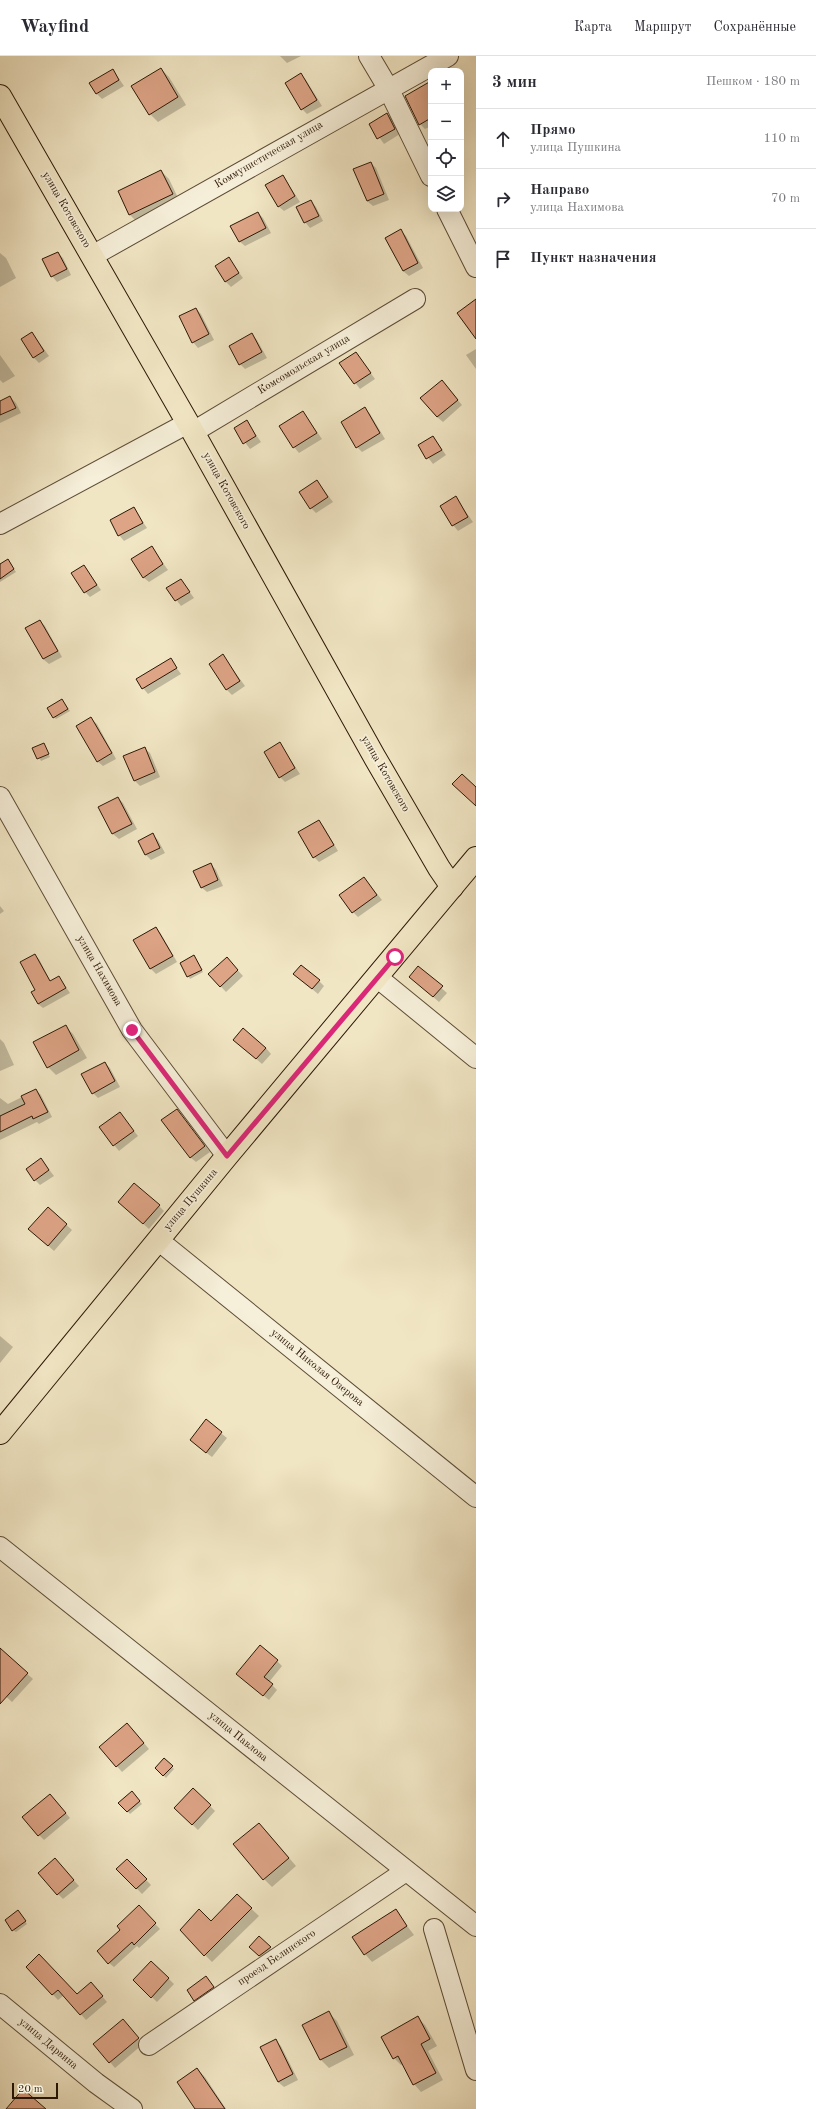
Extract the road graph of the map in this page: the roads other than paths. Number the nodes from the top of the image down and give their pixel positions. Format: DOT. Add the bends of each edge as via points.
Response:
graph roads {
  1 [pos="369,56"];
  2 [pos="448,56"];
  3 [pos="388,88"];
  4 [pos="0,96"];
  5 [pos="428,170"];
  6 [pos="449,212"];
  7 [pos="92,256"];
  8 [pos="476,267"];
  9 [pos="415,299"];
  10 [pos="190,427"];
  11 [pos="0,524"];
  12 [pos="0,797"];
  13 [pos="476,858"];
  14 [pos="452,887"];
  15 [pos="378,978"];
  16 [pos="476,1058"];
  17 [pos="227,1156"];
  18 [pos="158,1240"];
  19 [pos="0,1434"];
  20 [pos="476,1497"];
  21 [pos="0,1547"];
  22 [pos="406,1871"];
  23 [pos="476,1926"];
  24 [pos="434,1929"];
  25 [pos="0,2004"];
  26 [pos="149,2045"];
  27 [pos="476,2070"];
  28 [pos="132,2109"];
  1 -- 3 [label="street"];
  2 -- 3 [label="street, Коммунистическая улица"];
  3 -- 5 [label="street"];
  3 -- 7 [label="street, Коммунистическая улица"];
  4 -- 7 [label="main road, улица Котовского"];
  6 -- 8 [label="street"];
  7 -- 10 [label="main road, улица Котовского"];
  9 -- 10 [label="street, Комсомольская улица"];
  10 -- 11 [label="street, Комсомольская улица"];
  10 -- 14 [label="main road, улица Котовского" via="374,756"];
  12 -- 17 [label="street, улица Нахимова" via="132,1030"];
  13 -- 14 [label="main road, улица Пушкина"];
  14 -- 15 [label="main road, улица Пушкина"];
  15 -- 16 [label="street"];
  15 -- 17 [label="main road, улица Пушкина"];
  17 -- 18 [label="main road, улица Пушкина"];
  18 -- 19 [label="main road, улица Пушкина"];
  18 -- 20 [label="street, улица Николая Озерова"];
  21 -- 22 [label="street, улица Павлова"];
  22 -- 23 [label="street, улица Павлова"];
  22 -- 26 [label="street, проезд Белинского"];
  24 -- 27 [label="street"];
  25 -- 28 [label="street, улица Дарвина" via="96,2083"];
}
